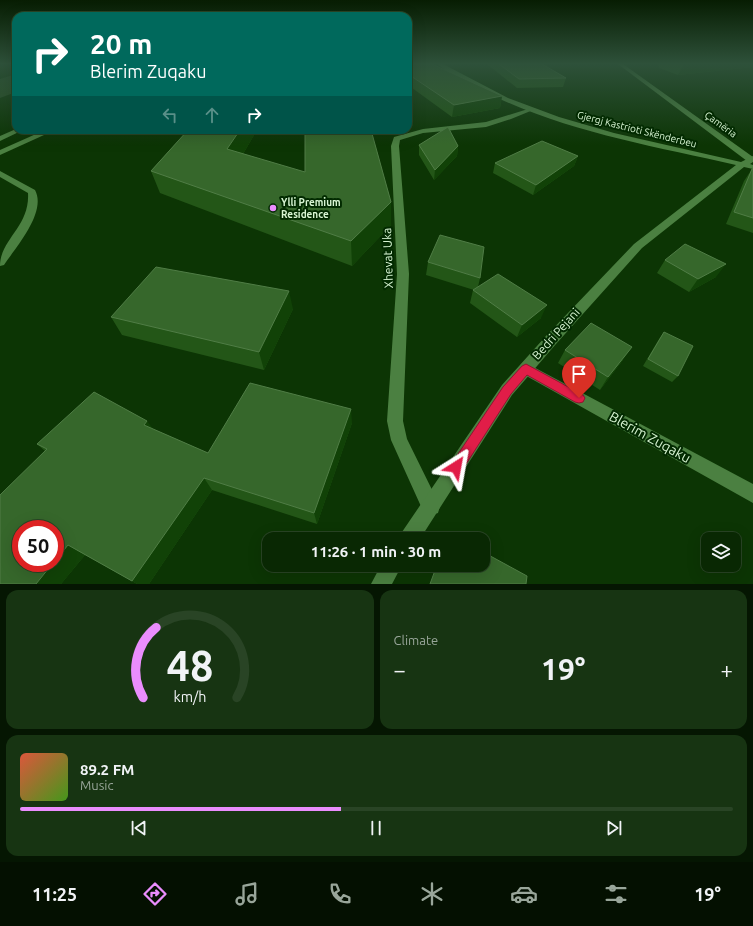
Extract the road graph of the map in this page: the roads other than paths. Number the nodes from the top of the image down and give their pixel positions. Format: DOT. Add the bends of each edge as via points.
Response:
graph roads {
  1 [pos="490,91"];
  2 [pos="656,91"];
  3 [pos="530,110"];
  4 [pos="12,133"];
  5 [pos="412,133"];
  6 [pos="41,134"];
  7 [pos="406,134"];
  8 [pos="0,139"];
  9 [pos="2,150"];
  10 [pos="750,162"];
  11 [pos="0,174"];
  12 [pos="0,262"];
  13 [pos="526,369"];
  14 [pos="753,494"];
  15 [pos="431,506"];
  16 [pos="414,532"];
  17 [pos="388,572"];
  18 [pos="381,584"];
  1 -- 3 [label="street, Gjergj Kastrioti Skënderbeu"];
  2 -- 10 [label="street, Çamëria"];
  3 -- 5 [label="street, Xhevat Uka" via="503,120 472,127"];
  3 -- 10 [label="street, Gjergj Kastrioti Skënderbeu" via="637,140"];
  4 -- 8 [label="street"];
  6 -- 9 [label="street"];
  7 -- 15 [label="street, Xhevat Uka" via="398,139 395,146 403,274 395,421 399,440"];
  10 -- 13 [label="street, Bedri Pejani" via="638,246 597,288"];
  11 -- 12 [label="street" via="32,192 35,202 30,216"];
  13 -- 14 [label="street, Blerim Zuqaku"];
  13 -- 15 [label="street, Bedri Pejani" via="507,390"];
  15 -- 16 [label="street, Bedri Pejani"];
  17 -- 18 [label="street"];
}
